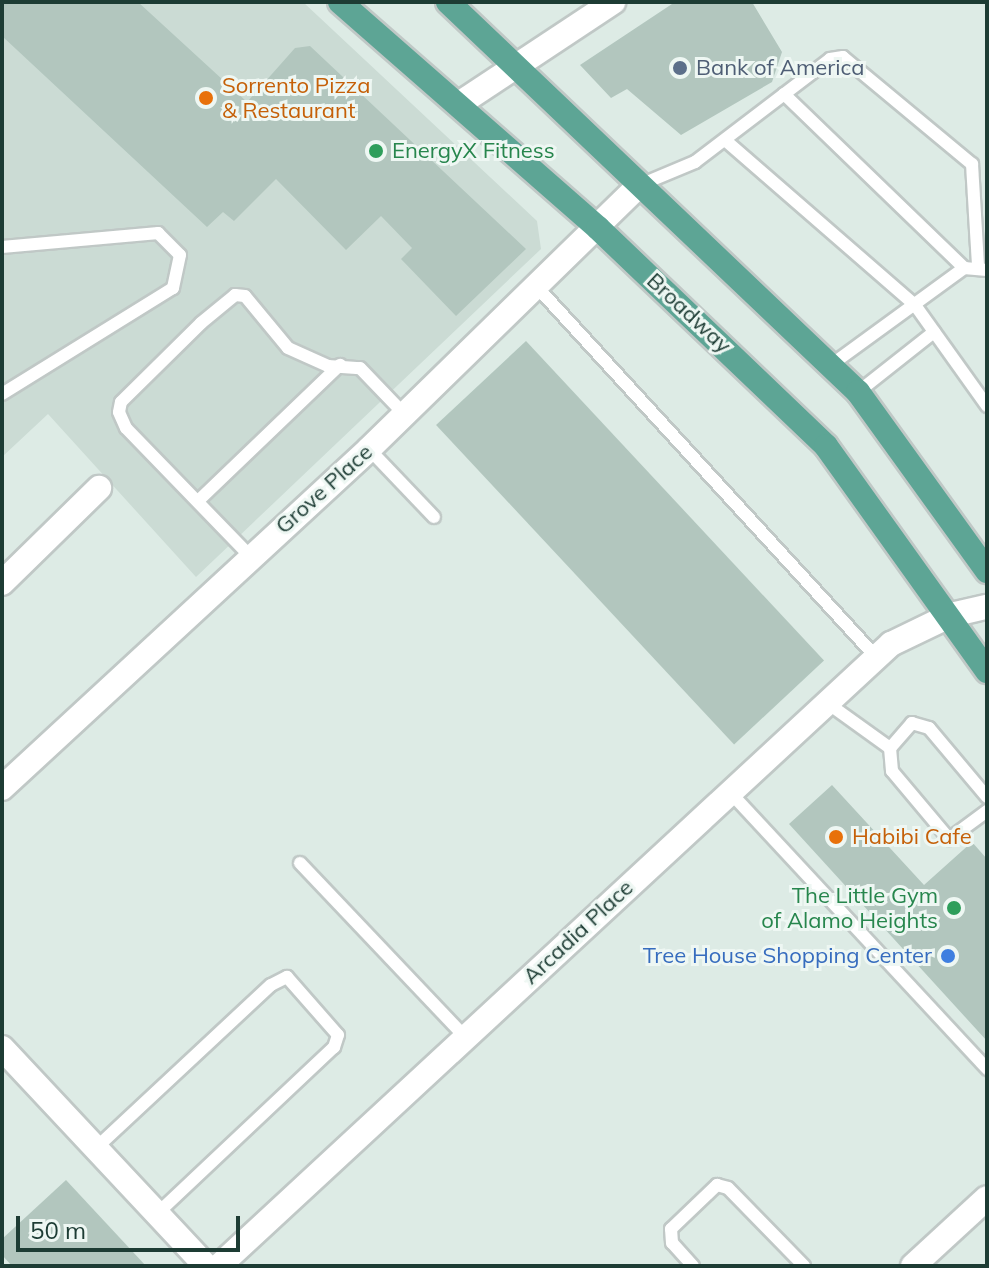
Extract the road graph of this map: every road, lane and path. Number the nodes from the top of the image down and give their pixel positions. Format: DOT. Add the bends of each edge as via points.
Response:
graph roads {
  1 [pos="340,2"];
  2 [pos="448,2"];
  3 [pos="613,2"];
  4 [pos="516,66"];
  5 [pos="784,94"];
  6 [pos="459,104"];
  7 [pos="725,140"];
  8 [pos="640,185"];
  9 [pos="598,228"];
  10 [pos="2,247"];
  11 [pos="982,267"];
  12 [pos="964,268"];
  13 [pos="537,287"];
  14 [pos="915,305"];
  15 [pos="934,332"];
  16 [pos="340,365"];
  17 [pos="831,365"];
  18 [pos="858,392"];
  19 [pos="2,394"];
  20 [pos="987,406"];
  21 [pos="405,415"];
  22 [pos="369,449"];
  23 [pos="99,488"];
  24 [pos="198,501"];
  25 [pos="434,517"];
  26 [pos="250,556"];
  27 [pos="987,571"];
  28 [pos="2,583"];
  29 [pos="987,607"];
  30 [pos="951,615"];
  31 [pos="876,657"];
  32 [pos="987,671"];
  33 [pos="826,702"];
  34 [pos="890,748"];
  35 [pos="2,788"];
  36 [pos="728,790"];
  37 [pos="987,797"];
  38 [pos="987,811"];
  39 [pos="300,863"];
  40 [pos="466,1038"];
  41 [pos="2,1048"];
  42 [pos="987,1069"];
  43 [pos="96,1148"];
  44 [pos="987,1198"];
  45 [pos="157,1214"];
  46 [pos="206,1266"];
  47 [pos="219,1266"];
  48 [pos="693,1266"];
  49 [pos="804,1266"];
  50 [pos="913,1266"];
  1 -- 6 [label="main road, Broadway"];
  2 -- 4 [label="main road"];
  3 -- 4 [label="street"];
  4 -- 6 [label="street"];
  4 -- 8 [label="main road"];
  5 -- 7 [label="lane"];
  5 -- 11 [label="lane" via="830,59 856,63 972,164"];
  5 -- 12 [label="lane"];
  6 -- 9 [label="main road, Broadway"];
  7 -- 8 [label="lane" via="695,162"];
  7 -- 14 [label="lane"];
  8 -- 9 [label="street, Grove Place"];
  8 -- 17 [label="main road"];
  9 -- 13 [label="street, Grove Place"];
  9 -- 30 [label="main road, Broadway" via="826,446"];
  10 -- 19 [label="lane" via="158,233 180,255 173,288"];
  11 -- 12 [label="lane"];
  12 -- 14 [label="lane"];
  13 -- 21 [label="street, Grove Place"];
  13 -- 31 [label="lane"];
  14 -- 15 [label="lane"];
  14 -- 17 [label="lane"];
  15 -- 18 [label="lane"];
  15 -- 20 [label="lane"];
  16 -- 21 [label="lane" via="360,368"];
  16 -- 24 [label="lane"];
  16 -- 24 [label="lane" via="288,348 245,296 235,295 201,323 121,402 119,412 126,428"];
  17 -- 18 [label="main road"];
  18 -- 27 [label="main road"];
  21 -- 22 [label="street, Grove Place"];
  22 -- 25 [label="lane"];
  22 -- 26 [label="street, Grove Place"];
  23 -- 28 [label="street"];
  24 -- 26 [label="lane"];
  26 -- 35 [label="street, Grove Place"];
  29 -- 30 [label="street, Arcadia Place"];
  30 -- 31 [label="street, Arcadia Place"];
  30 -- 32 [label="main road, Broadway"];
  31 -- 33 [label="street, Arcadia Place"];
  33 -- 34 [label="lane"];
  33 -- 36 [label="street, Arcadia Place"];
  34 -- 37 [label="lane" via="912,723 929,728"];
  34 -- 38 [label="lane" via="892,771 949,839"];
  36 -- 40 [label="street, Arcadia Place"];
  36 -- 42 [label="lane"];
  39 -- 40 [label="lane"];
  40 -- 47 [label="street, Arcadia Place"];
  41 -- 43 [label="street"];
  43 -- 45 [label="street"];
  43 -- 45 [label="lane" via="271,985 287,977 338,1035 334,1047"];
  44 -- 50 [label="street"];
  45 -- 46 [label="street"];
  48 -- 49 [label="lane" via="672,1243 671,1229 717,1185 728,1188"];
}
